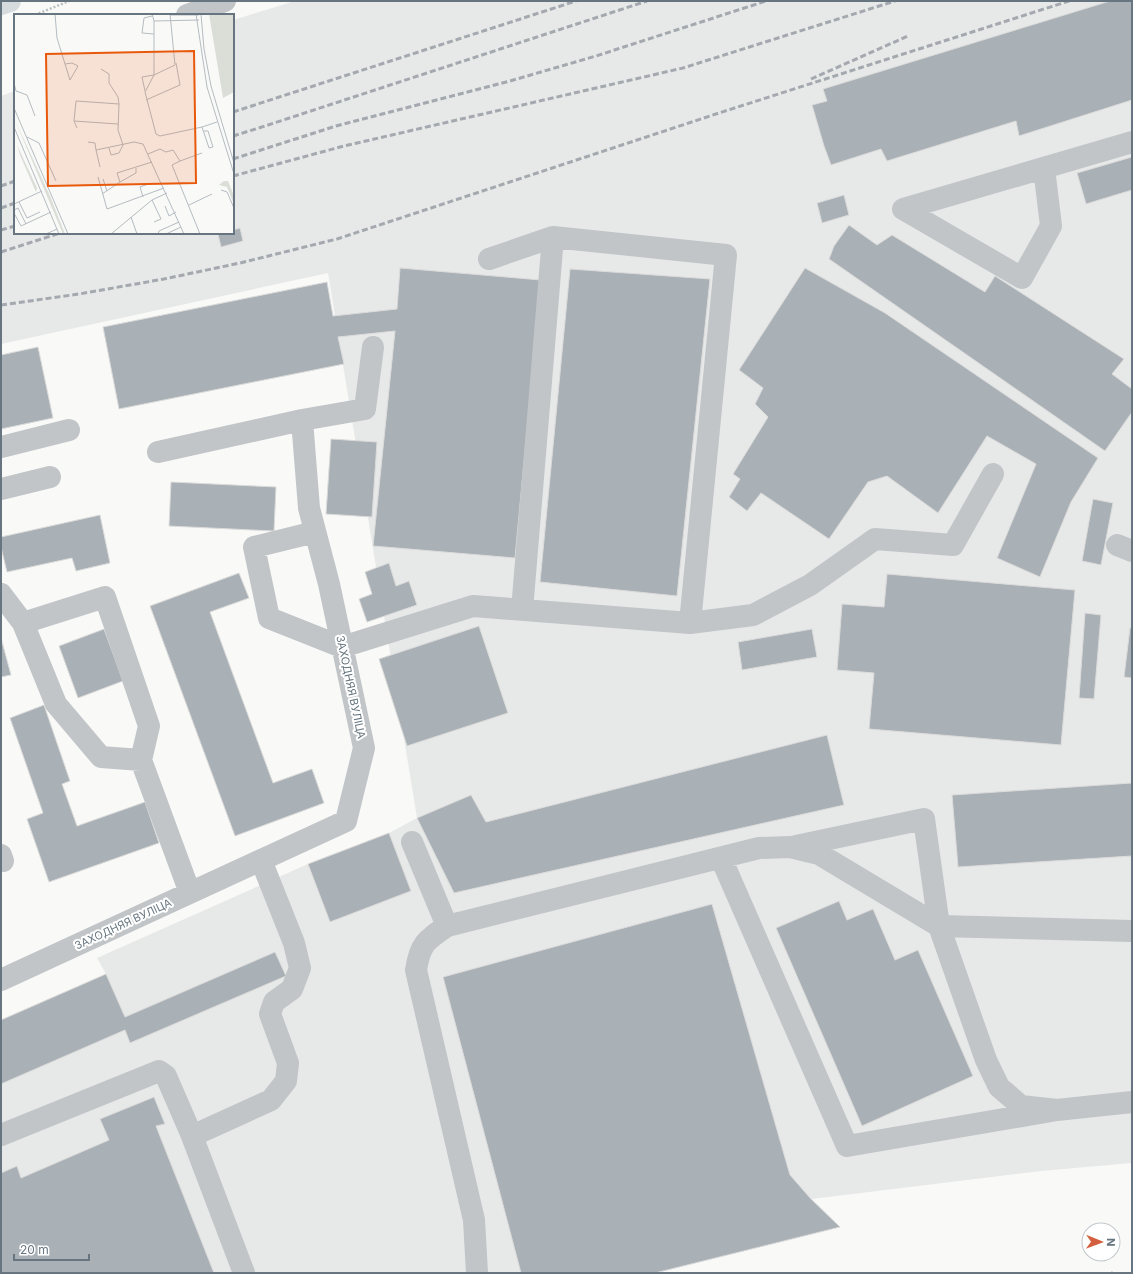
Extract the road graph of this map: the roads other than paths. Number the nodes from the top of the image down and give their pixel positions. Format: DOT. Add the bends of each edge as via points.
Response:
graph roads {
  1 [pos="10,1"];
  2 [pos="225,1"];
  3 [pos="1,4"];
  4 [pos="190,14"];
  5 [pos="1132,142"];
  6 [pos="1044,168"];
  7 [pos="553,237"];
  8 [pos="489,259"];
  9 [pos="373,347"];
  10 [pos="302,420"];
  11 [pos="69,430"];
  12 [pos="1,447"];
  13 [pos="158,452"];
  14 [pos="993,474"];
  15 [pos="50,477"];
  16 [pos="1,489"];
  17 [pos="315,532"];
  18 [pos="1,594"];
  19 [pos="522,610"];
  20 [pos="23,622"];
  21 [pos="690,623"];
  22 [pos="342,647"];
  23 [pos="141,760"];
  24 [pos="412,842"];
  25 [pos="790,847"];
  26 [pos="721,858"];
  27 [pos="261,860"];
  28 [pos="190,893"];
  29 [pos="447,926"];
  30 [pos="939,926"];
  31 [pos="1132,931"];
  32 [pos="1,980"];
  33 [pos="1132,1102"];
  34 [pos="1057,1110"];
  35 [pos="1,1135"];
  36 [pos="192,1136"];
  37 [pos="244,1273"];
  38 [pos="477,1273"];
  1 -- 3 [label="main road"];
  2 -- 4 [label="street"];
  5 -- 6 [label="street"];
  6 -- 6 [label="street" via="948,196 904,209 1022,278 1051,226"];
  7 -- 8 [label="street"];
  7 -- 19 [label="street"];
  7 -- 21 [label="street" via="726,255"];
  9 -- 10 [label="street" via="365,409"];
  10 -- 13 [label="street"];
  10 -- 17 [label="street, ЗАХОДНЯЯ ВУЛІЦА" via="309,508"];
  11 -- 12 [label="street"];
  14 -- 21 [label="street" via="953,545 875,539 810,585 754,615"];
  15 -- 16 [label="street"];
  17 -- 22 [label="street, ЗАХОДНЯЯ ВУЛІЦА"];
  17 -- 22 [label="street" via="254,547 268,618"];
  18 -- 20 [label="street"];
  19 -- 21 [label="street"];
  19 -- 22 [label="street" via="472,606"];
  20 -- 23 [label="street" via="56,704 101,757"];
  20 -- 23 [label="street" via="105,597 149,726"];
  22 -- 27 [label="street, ЗАХОДНЯЯ ВУЛІЦА" via="364,748 346,821"];
  23 -- 28 [label="street"];
  24 -- 29 [label="street"];
  25 -- 26 [label="street" via="759,848"];
  25 -- 30 [label="street" via="819,854"];
  25 -- 30 [label="street" via="924,819"];
  26 -- 29 [label="street"];
  26 -- 34 [label="street" via="847,1146"];
  27 -- 28 [label="street, ЗАХОДНЯЯ ВУЛІЦА"];
  27 -- 36 [label="street" via="294,943 300,968 292,988 274,1002 270,1014 288,1063 286,1081 271,1100"];
  28 -- 32 [label="street, ЗАХОДНЯЯ ВУЛІЦА"];
  29 -- 38 [label="street" via="429,938 418,954 416,970 474,1220"];
  30 -- 31 [label="street"];
  30 -- 34 [label="street" via="986,1060 999,1087 1021,1106"];
  33 -- 34 [label="street"];
  35 -- 36 [label="street" via="159,1071 166,1076"];
  36 -- 37 [label="street"];
}
